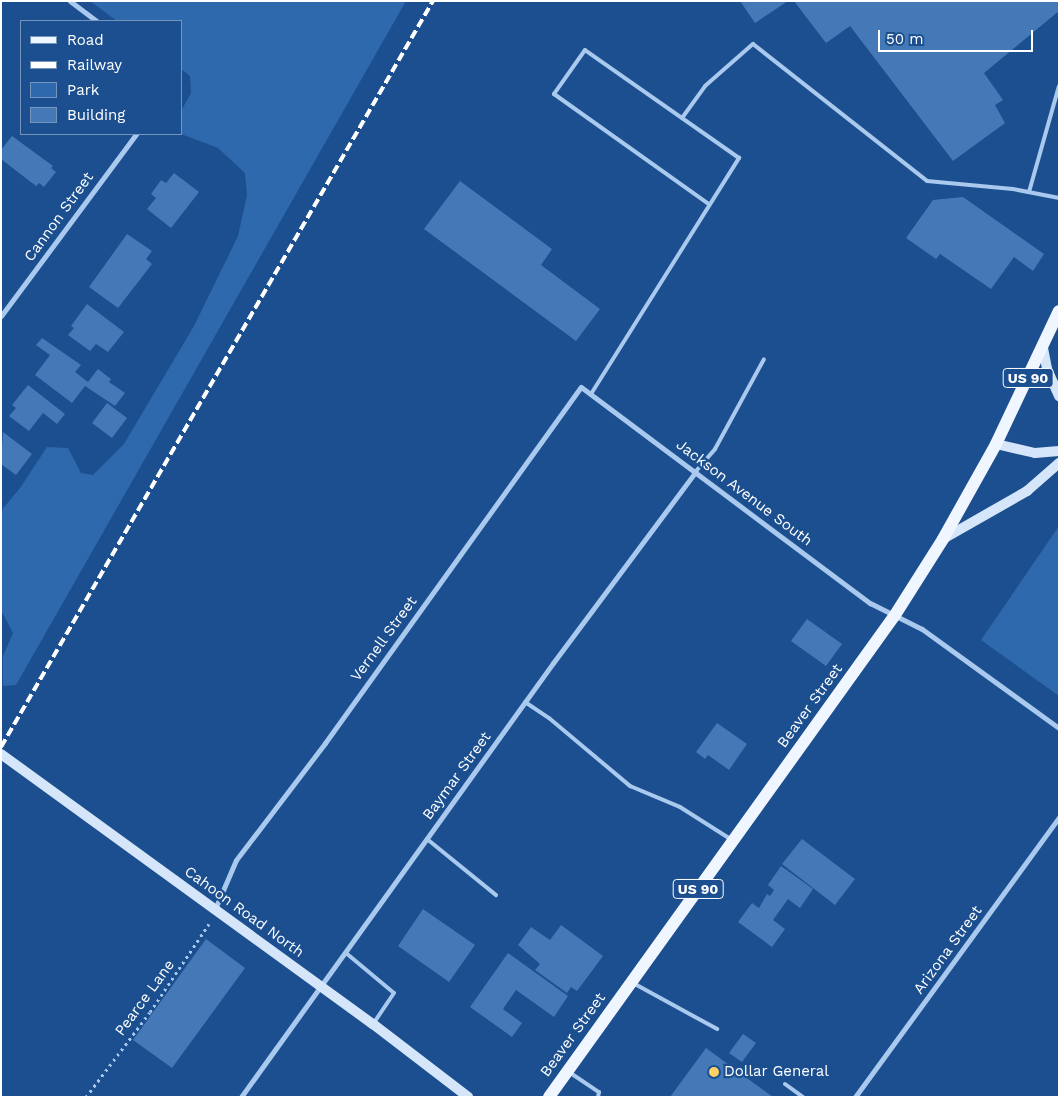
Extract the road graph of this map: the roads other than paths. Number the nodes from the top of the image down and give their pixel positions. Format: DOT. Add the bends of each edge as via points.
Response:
graph roads {
  1 [pos="70,1"];
  2 [pos="96,20"];
  3 [pos="1059,86"];
  4 [pos="682,118"];
  5 [pos="135,135"];
  6 [pos="1029,192"];
  7 [pos="1059,198"];
  8 [pos="710,204"];
  9 [pos="1059,311"];
  10 [pos="1,316"];
  11 [pos="1043,348"];
  12 [pos="764,358"];
  13 [pos="580,387"];
  14 [pos="591,394"];
  15 [pos="1059,396"];
  16 [pos="996,444"];
  17 [pos="1059,451"];
  18 [pos="1059,463"];
  19 [pos="696,471"];
  20 [pos="943,539"];
  21 [pos="895,615"];
  22 [pos="525,702"];
  23 [pos="1059,728"];
  24 [pos="1,754"];
  25 [pos="1059,817"];
  26 [pos="427,839"];
  27 [pos="733,841"];
  28 [pos="496,895"];
  29 [pos="215,909"];
  30 [pos="346,953"];
  31 [pos="632,982"];
  32 [pos="321,988"];
  33 [pos="373,1024"];
  34 [pos="717,1029"];
  35 [pos="568,1071"];
  36 [pos="784,1084"];
  37 [pos="550,1096"];
  38 [pos="240,1097"];
  39 [pos="468,1097"];
  40 [pos="598,1097"];
  41 [pos="803,1097"];
  42 [pos="855,1097"];
  1 -- 2 [label="street"];
  3 -- 6 [label="lane"];
  4 -- 6 [label="lane" via="705,86 753,44 927,181"];
  4 -- 8 [label="lane" via="739,158"];
  4 -- 8 [label="lane" via="584,50 554,94"];
  5 -- 10 [label="street, Cannon Street"];
  6 -- 7 [label="lane"];
  8 -- 14 [label="lane"];
  9 -- 11 [label="main road, Beaver Street / US 90"];
  11 -- 15 [label="main road" via="1047,369"];
  11 -- 16 [label="main road, Beaver Street / US 90"];
  12 -- 19 [label="lane" via="715,449"];
  13 -- 14 [label="street, Jackson Avenue South"];
  13 -- 29 [label="street, Vernell Street" via="325,743 236,860"];
  14 -- 19 [label="street, Jackson Avenue South"];
  16 -- 17 [label="main road" via="1035,453"];
  16 -- 20 [label="main road, Beaver Street / US 90"];
  18 -- 20 [label="main road" via="1027,491"];
  19 -- 21 [label="street, Jackson Avenue South" via="870,603"];
  19 -- 22 [label="street, Baymar Street"];
  20 -- 21 [label="main road, Beaver Street / US 90"];
  21 -- 23 [label="street, Jackson Avenue South" via="922,629"];
  21 -- 27 [label="main road, Beaver Street / US 90"];
  22 -- 26 [label="street, Baymar Street"];
  22 -- 27 [label="lane" via="630,786 680,807"];
  24 -- 29 [label="main road, Cahoon Road North"];
  25 -- 42 [label="street, Arizona Street"];
  26 -- 28 [label="lane"];
  26 -- 30 [label="street, Baymar Street"];
  27 -- 31 [label="main road, Beaver Street / US 90"];
  29 -- 32 [label="main road, Cahoon Road North"];
  30 -- 32 [label="street, Baymar Street"];
  30 -- 33 [label="lane" via="394,993"];
  31 -- 34 [label="lane"];
  31 -- 35 [label="main road, Beaver Street / US 90"];
  32 -- 33 [label="main road, Cahoon Road North"];
  32 -- 38 [label="street, Baymar Street"];
  33 -- 39 [label="main road, Cahoon Road North"];
  35 -- 37 [label="main road, Beaver Street / US 90"];
  35 -- 40 [label="lane" via="598,1092"];
  36 -- 41 [label="lane"];
}
